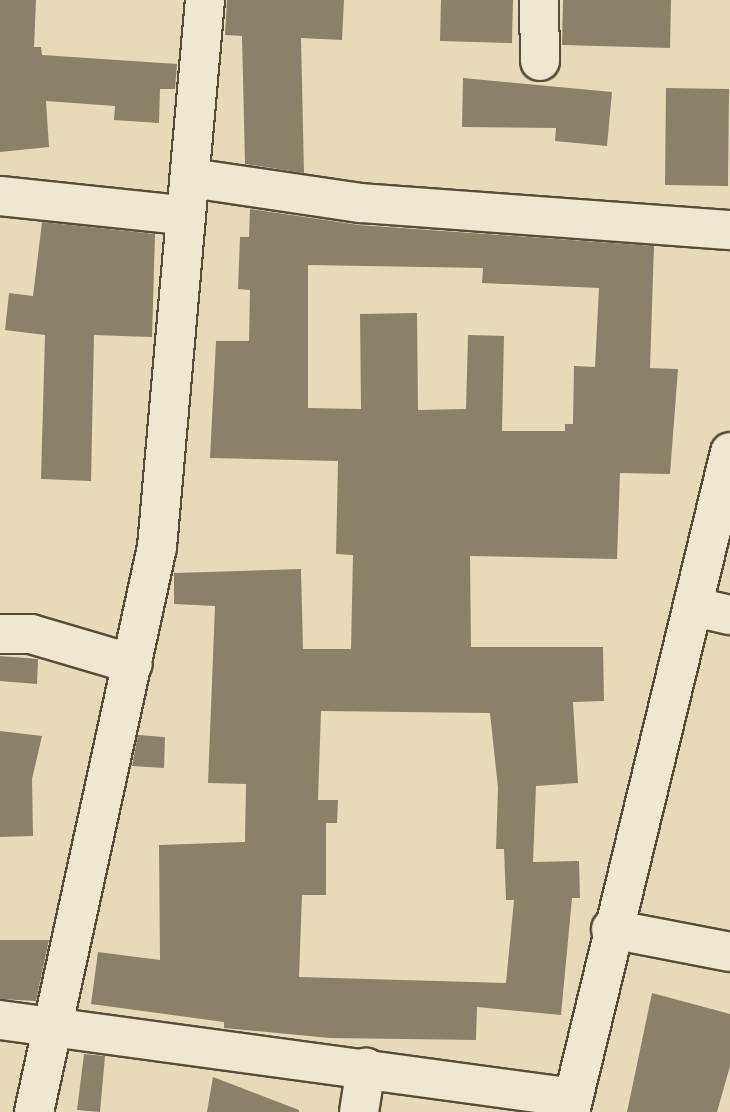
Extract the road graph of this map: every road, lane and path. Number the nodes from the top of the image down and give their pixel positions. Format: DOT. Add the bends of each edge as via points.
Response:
graph roads {
  1 [pos="205,0"];
  2 [pos="539,0"];
  3 [pos="540,61"];
  4 [pos="191,178"];
  5 [pos="0,196"];
  6 [pos="182,215"];
  7 [pos="730,229"];
  8 [pos="730,452"];
  9 [pos="712,611"];
  10 [pos="0,634"];
  11 [pos="133,664"];
  12 [pos="611,929"];
  13 [pos="730,951"];
  14 [pos="0,1020"];
  15 [pos="55,1026"];
  16 [pos="366,1069"];
  17 [pos="572,1105"];
  18 [pos="34,1112"];
  19 [pos="359,1112"];
  1 -- 4 [label="street"];
  2 -- 3 [label="street"];
  4 -- 6 [label="street"];
  4 -- 7 [label="street" via="360,203"];
  5 -- 6 [label="street"];
  6 -- 11 [label="street" via="157,547"];
  8 -- 9 [label="street"];
  9 -- 12 [label="street"];
  10 -- 11 [label="street" via="31,634"];
  11 -- 15 [label="street"];
  12 -- 13 [label="street"];
  12 -- 17 [label="street"];
  14 -- 15 [label="street"];
  15 -- 16 [label="street"];
  15 -- 18 [label="street"];
  16 -- 17 [label="street"];
  16 -- 19 [label="street"];
}
